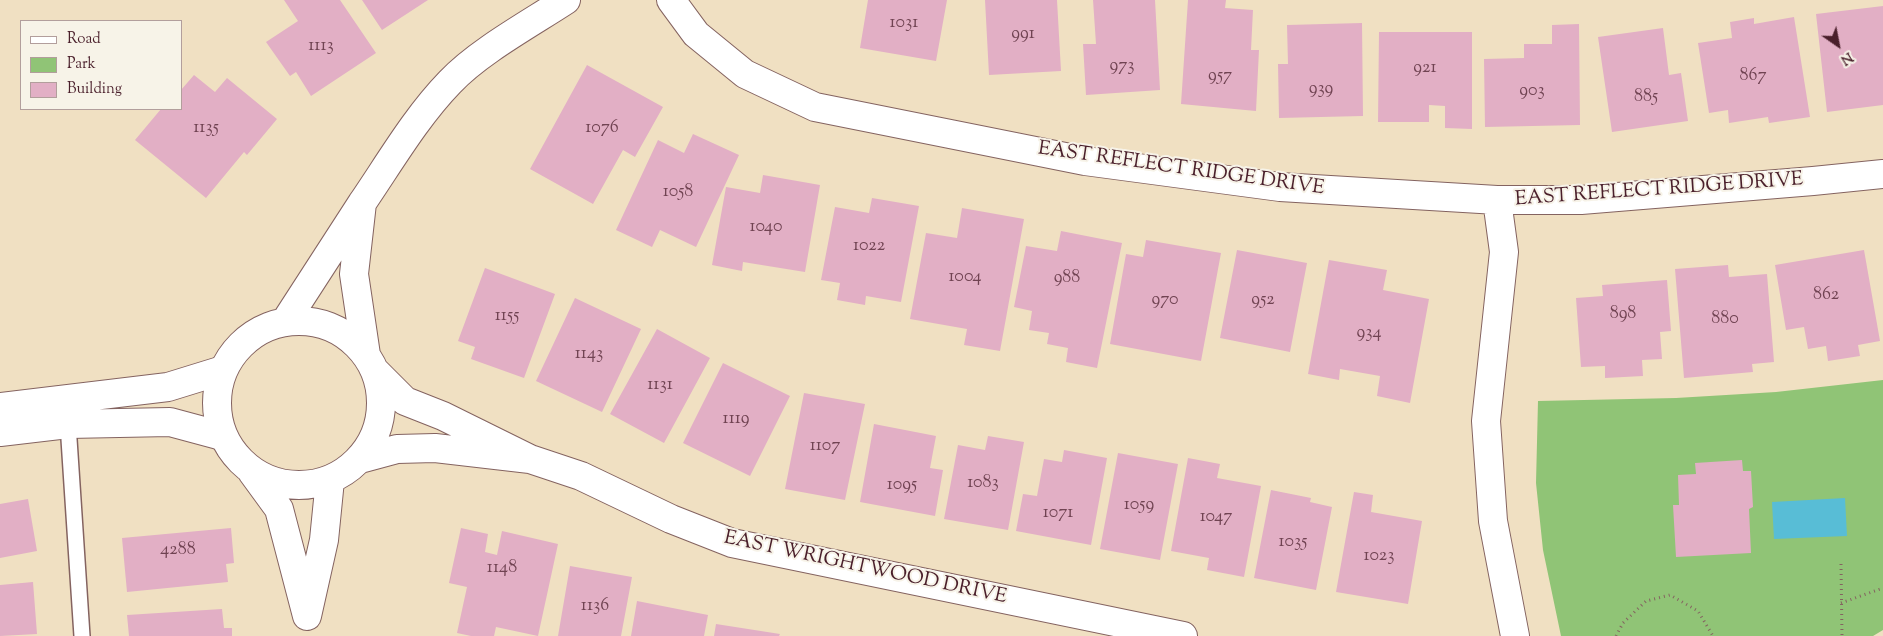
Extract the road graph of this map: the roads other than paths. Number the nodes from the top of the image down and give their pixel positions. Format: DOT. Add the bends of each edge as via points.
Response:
graph roads {
  1 [pos="566,0"];
  2 [pos="671,0"];
  3 [pos="1883,174"];
  4 [pos="1497,200"];
  5 [pos="362,203"];
  6 [pos="285,322"];
  7 [pos="370,363"];
  8 [pos="223,370"];
  9 [pos="0,407"];
  10 [pos="68,424"];
  11 [pos="0,432"];
  12 [pos="222,436"];
  13 [pos="360,459"];
  14 [pos="530,459"];
  15 [pos="251,471"];
  16 [pos="330,480"];
  17 [pos="307,626"];
  18 [pos="82,636"];
  19 [pos="1184,636"];
  20 [pos="1515,636"];
  1 -- 5 [label="street" via="450,81"];
  2 -- 4 [label="street, EAST REFLECT RIDGE DRIVE" via="696,34 745,74 814,107 1104,163 1280,187"];
  3 -- 4 [label="street, EAST REFLECT RIDGE DRIVE" via="1581,200"];
  4 -- 20 [label="street" via="1504,252 1486,421 1493,521"];
  5 -- 6 [label="street"];
  5 -- 7 [label="street" via="354,274"];
  6 -- 7 [label="street" via="308,321 330,327 350,338"];
  6 -- 8 [label="street" via="259,330 238,347"];
  7 -- 13 [label="street" via="381,393 380,417 373,439"];
  7 -- 14 [label="street, EAST WRIGHTWOOD DRIVE" via="404,401"];
  8 -- 9 [label="street" via="168,387"];
  8 -- 12 [label="street" via="216,391 216,414"];
  10 -- 11 [label="street"];
  10 -- 12 [label="street" via="170,422"];
  10 -- 18 [label="lane"];
  12 -- 15 [label="street" via="234,456"];
  13 -- 14 [label="street, EAST WRIGHTWOOD DRIVE" via="397,449 435,448"];
  13 -- 16 [label="street"];
  14 -- 19 [label="street, EAST WRIGHTWOOD DRIVE" via="581,476 671,519 732,543"];
  15 -- 16 [label="street" via="276,483 303,486"];
  15 -- 17 [label="street" via="279,509"];
  16 -- 17 [label="street" via="324,540"];
}
